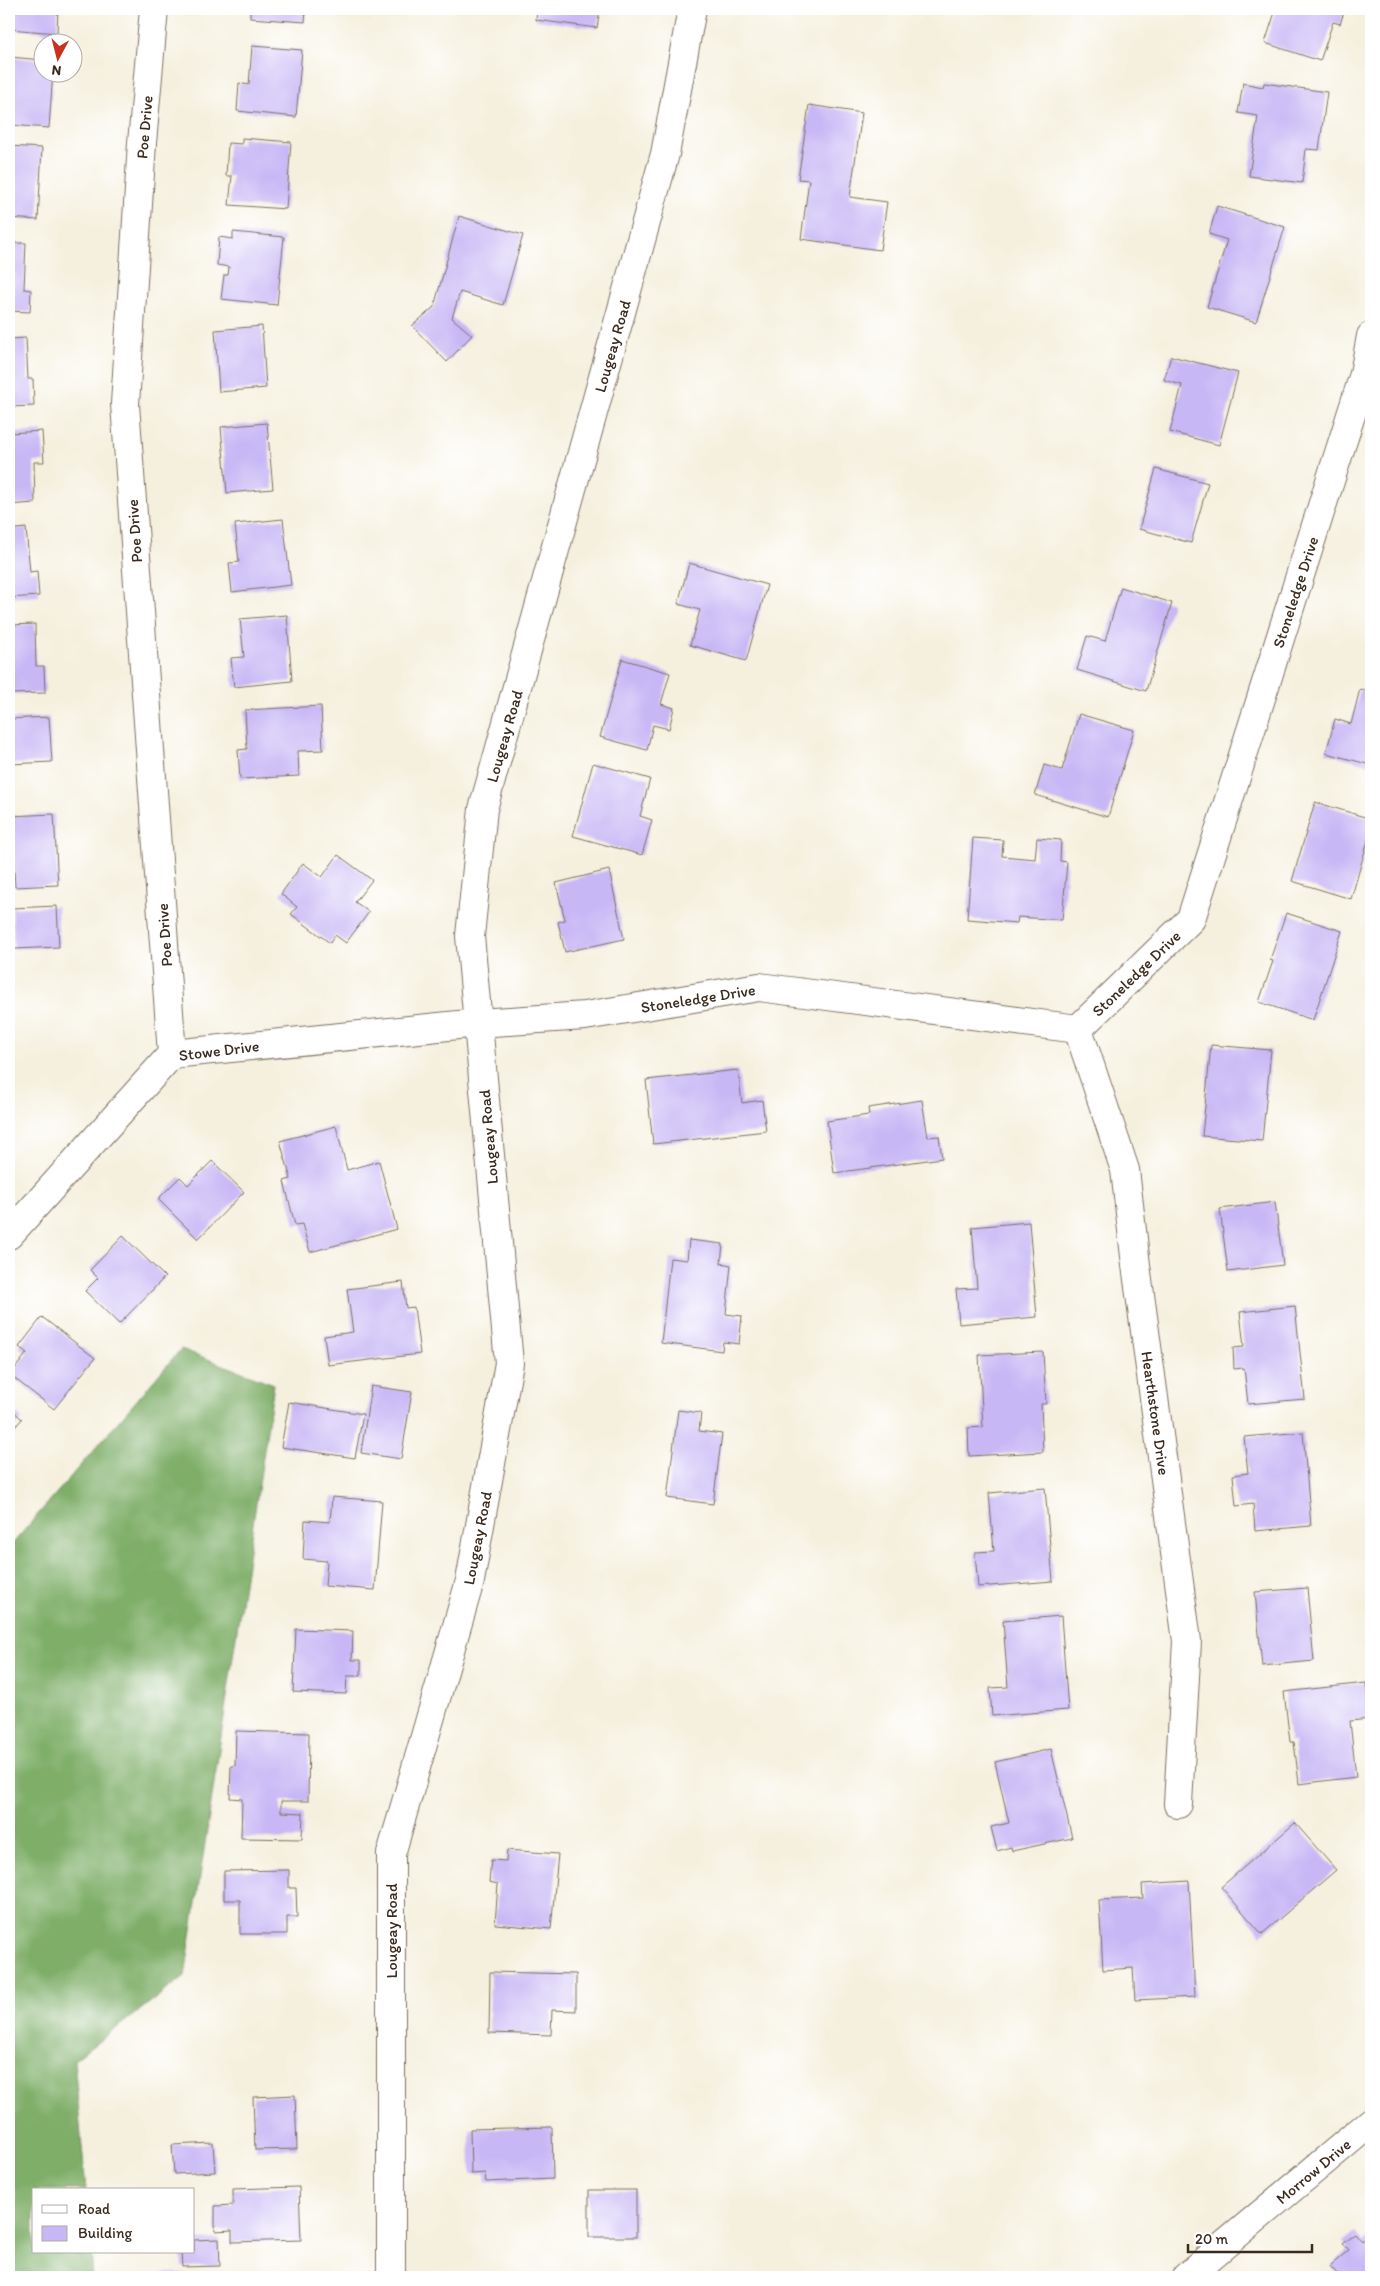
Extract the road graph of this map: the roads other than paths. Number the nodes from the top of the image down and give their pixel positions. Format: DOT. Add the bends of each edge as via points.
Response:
graph roads {
  1 [pos="154,9"];
  2 [pos="692,9"];
  3 [pos="1371,336"];
  4 [pos="478,1023"];
  5 [pos="1078,1029"];
  6 [pos="172,1054"];
  7 [pos="9,1235"];
  8 [pos="1178,1804"];
  9 [pos="1371,2122"];
  10 [pos="391,2277"];
  11 [pos="1186,2277"];
  1 -- 6 [label="street, Poe Drive" via="125,404"];
  2 -- 4 [label="street, Lougeay Road" via="665,154 483,809 470,936"];
  3 -- 5 [label="street, Stoneledge Drive" via="1364,374 1191,919"];
  4 -- 5 [label="street, Stoneledge Drive" via="585,1016 758,987"];
  4 -- 6 [label="street, Stowe Drive"];
  4 -- 10 [label="street, Lougeay Road" via="510,1363 470,1581 391,1854"];
  5 -- 8 [label="street, Hearthstone Drive" via="1125,1170 1187,1642"];
  6 -- 7 [label="street, Stowe Drive"];
  9 -- 11 [label="street, Morrow Drive"];
}
